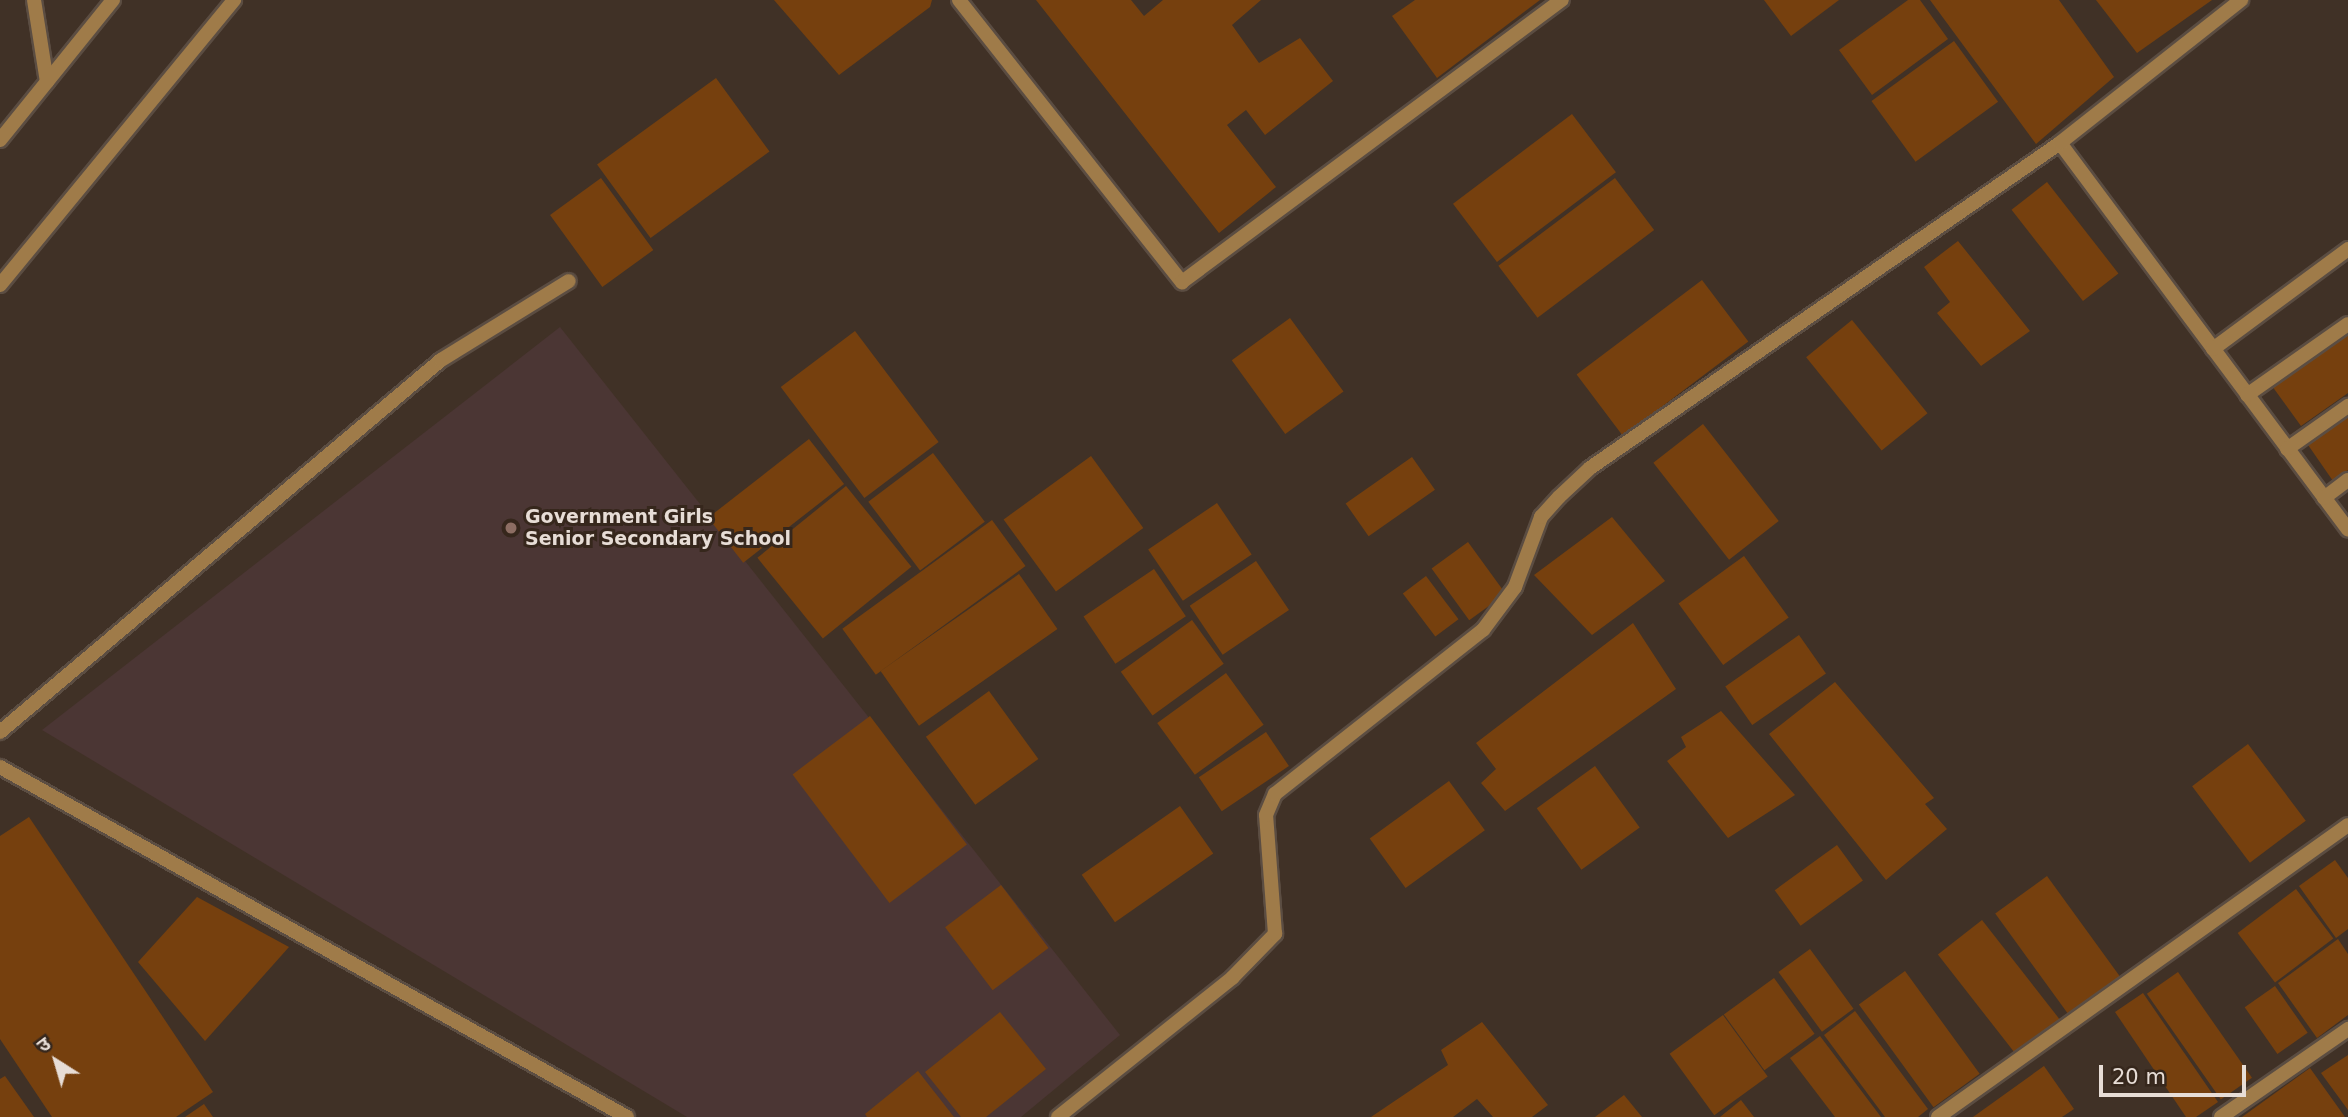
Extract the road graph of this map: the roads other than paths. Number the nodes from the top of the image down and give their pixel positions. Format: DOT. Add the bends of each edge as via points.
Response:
graph roads {
  1 [pos="34,0"];
  2 [pos="113,0"];
  3 [pos="234,0"];
  4 [pos="959,0"];
  5 [pos="1562,0"];
  6 [pos="2241,0"];
  7 [pos="47,82"];
  8 [pos="0,140"];
  9 [pos="2060,143"];
  10 [pos="2348,249"];
  11 [pos="569,282"];
  12 [pos="0,285"];
  13 [pos="2348,324"];
  14 [pos="2213,349"];
  15 [pos="2247,395"];
  16 [pos="2348,406"];
  17 [pos="2287,449"];
  18 [pos="2348,480"];
  19 [pos="2324,498"];
  20 [pos="2348,530"];
  21 [pos="0,732"];
  22 [pos="0,767"];
  23 [pos="2348,825"];
  24 [pos="2348,1028"];
  25 [pos="627,1117"];
  26 [pos="1058,1117"];
  27 [pos="1938,1117"];
  28 [pos="2221,1117"];
  1 -- 7 [label="street"];
  2 -- 7 [label="street"];
  3 -- 12 [label="street"];
  4 -- 5 [label="street" via="1182,282"];
  6 -- 9 [label="street"];
  7 -- 8 [label="street"];
  9 -- 14 [label="street"];
  9 -- 26 [label="street" via="1590,468 1559,497 1541,517 1515,587 1483,630 1275,794 1266,832 1277,915 1275,934"];
  10 -- 14 [label="street"];
  11 -- 21 [label="street" via="441,360"];
  13 -- 15 [label="street"];
  14 -- 15 [label="street"];
  15 -- 17 [label="street"];
  16 -- 17 [label="street"];
  17 -- 19 [label="street"];
  18 -- 19 [label="street"];
  19 -- 20 [label="street"];
  22 -- 25 [label="street"];
  23 -- 27 [label="street"];
  24 -- 28 [label="street"];
}
